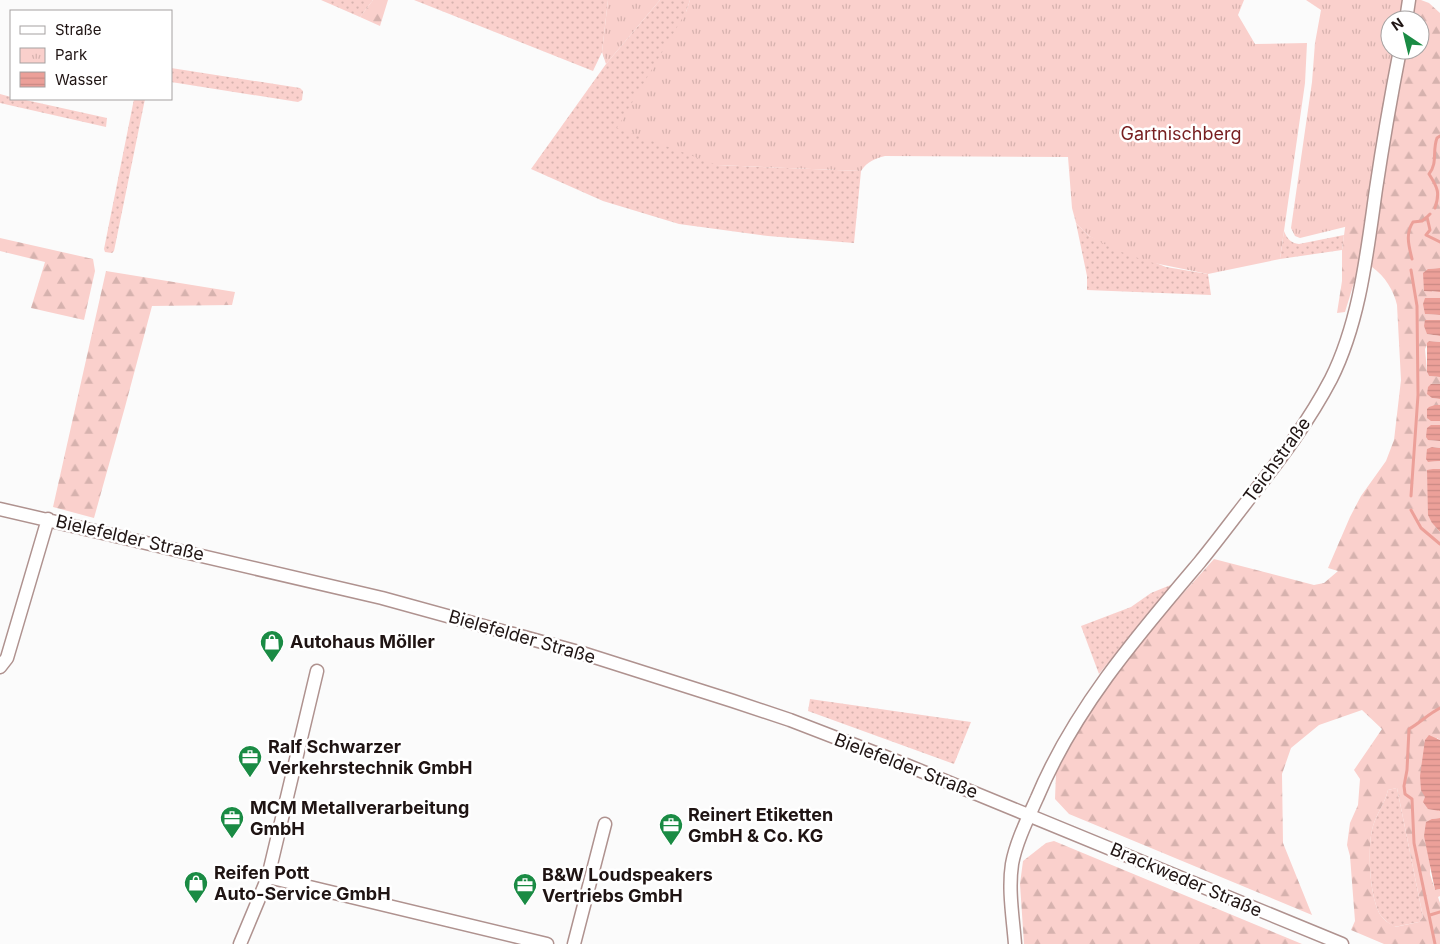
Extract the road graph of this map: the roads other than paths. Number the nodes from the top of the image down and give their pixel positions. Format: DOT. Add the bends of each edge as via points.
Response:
graph roads {
  1 [pos="1398,60"];
  2 [pos="0,508"];
  3 [pos="48,519"];
  4 [pos="0,667"];
  5 [pos="318,670"];
  6 [pos="1029,815"];
  7 [pos="605,824"];
  8 [pos="268,877"];
  9 [pos="240,944"];
  10 [pos="548,944"];
  11 [pos="574,944"];
  12 [pos="1015,944"];
  13 [pos="1342,944"];
  1 -- 6 [label="street, Teichstraße" via="1364,266 1346,342 1331,379 1294,441 1099,686 1045,778"];
  2 -- 3 [label="street, Bielefelder Straße"];
  3 -- 4 [label="street" via="7,658"];
  3 -- 6 [label="street, Bielefelder Straße" via="382,598 582,653 790,720"];
  5 -- 8 [label="street"];
  6 -- 12 [label="street, Teichstraße" via="1012,860 1010,878"];
  6 -- 13 [label="street, Brackweder Straße"];
  7 -- 11 [label="street"];
  8 -- 9 [label="street"];
  8 -- 10 [label="street"];
}
